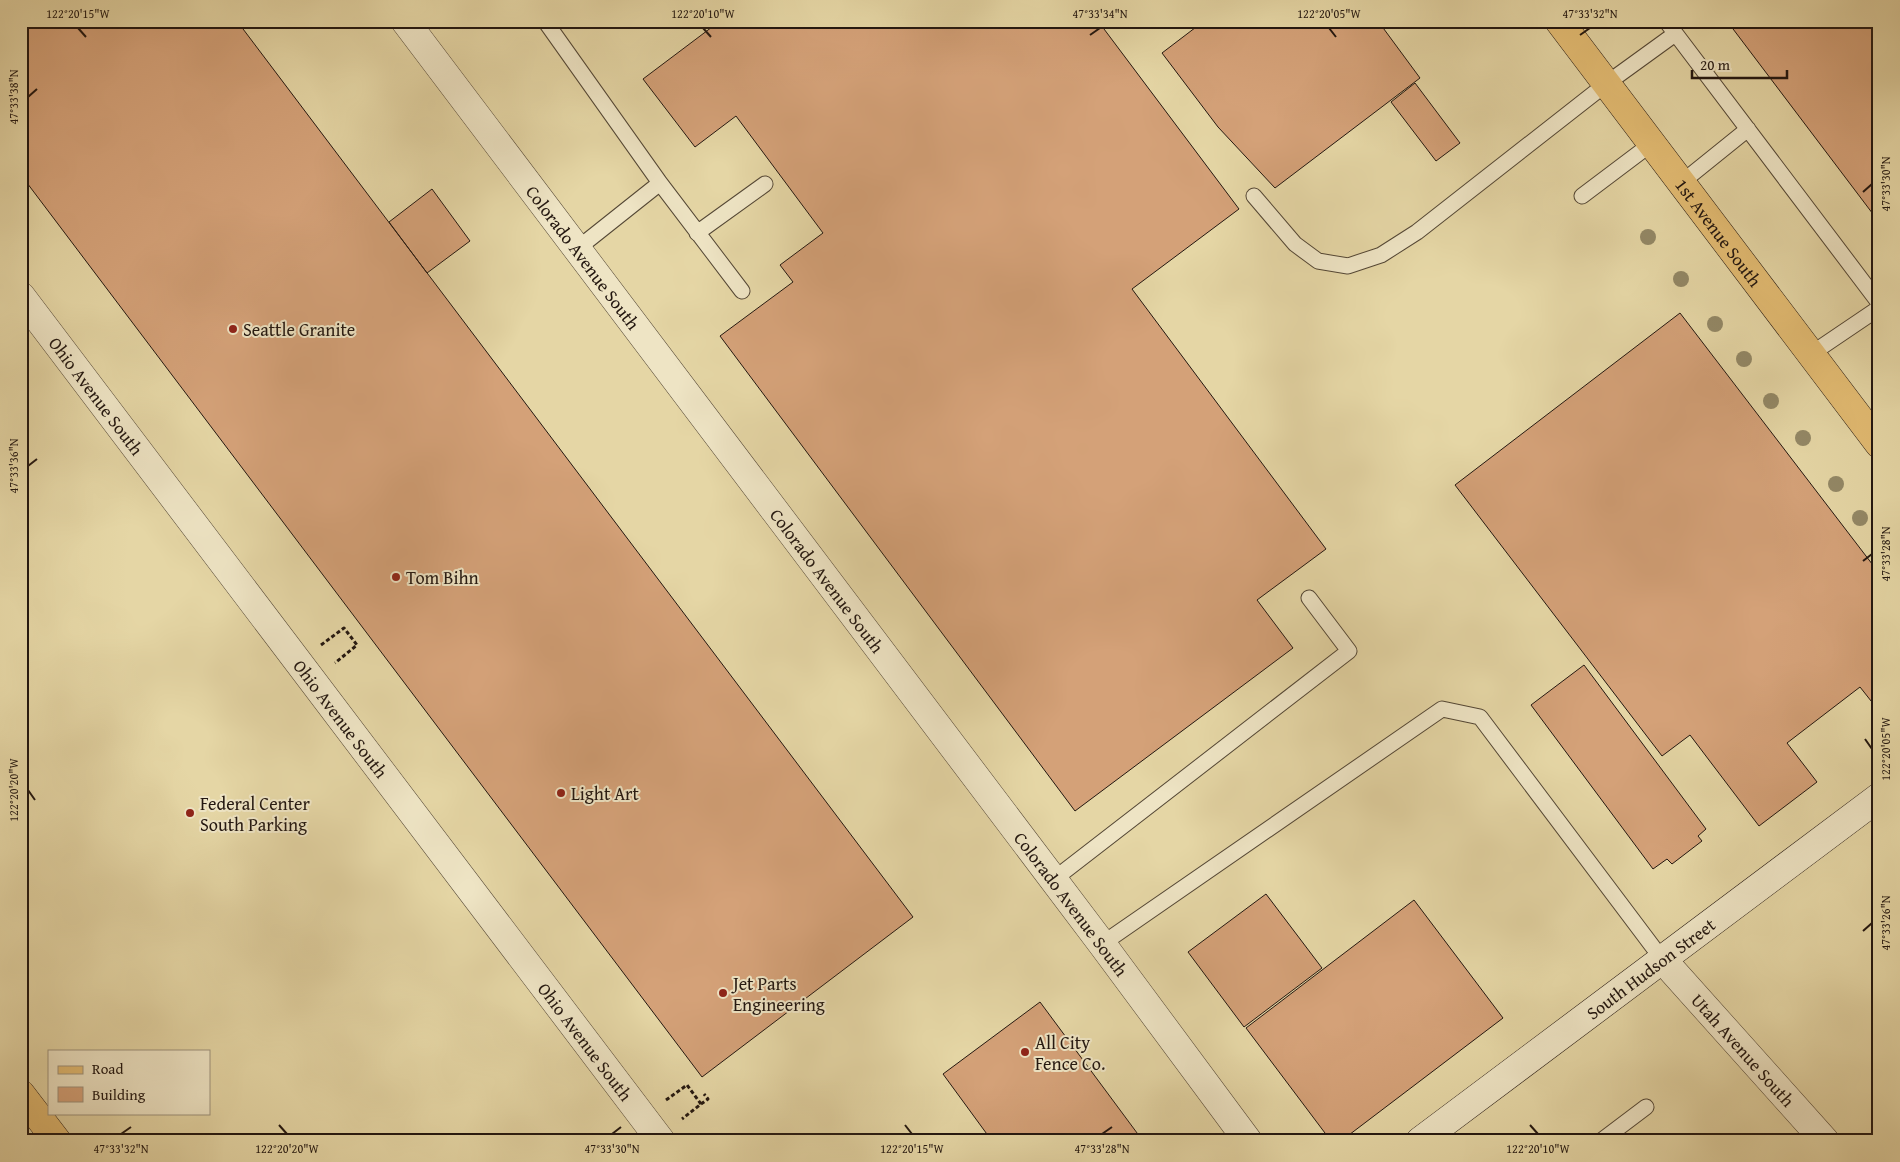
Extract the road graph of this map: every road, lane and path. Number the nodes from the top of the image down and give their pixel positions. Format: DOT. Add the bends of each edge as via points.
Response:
graph roads {
  1 [pos="405,21"];
  2 [pos="545,21"];
  3 [pos="1559,21"];
  4 [pos="1666,21"];
  5 [pos="1675,34"];
  6 [pos="1606,84"];
  7 [pos="1748,129"];
  8 [pos="1651,144"];
  9 [pos="660,183"];
  10 [pos="1681,183"];
  11 [pos="765,184"];
  12 [pos="1254,196"];
  13 [pos="1582,196"];
  14 [pos="697,233"];
  15 [pos="576,248"];
  16 [pos="742,291"];
  17 [pos="21,296"];
  18 [pos="1879,303"];
  19 [pos="1879,308"];
  20 [pos="1811,354"];
  21 [pos="1879,444"];
  22 [pos="1309,598"];
  23 [pos="319,647"];
  24 [pos="333,665"];
  25 [pos="1879,797"];
  26 [pos="1053,880"];
  27 [pos="1102,944"];
  28 [pos="1662,959"];
  29 [pos="21,1094"];
  30 [pos="704,1094"];
  31 [pos="662,1103"];
  32 [pos="701,1104"];
  33 [pos="1646,1106"];
  34 [pos="669,1132"];
  35 [pos="57,1141"];
  36 [pos="1248,1141"];
  37 [pos="1420,1141"];
  38 [pos="1601,1141"];
  39 [pos="1825,1141"];
  1 -- 15 [label="street, Colorado Avenue South"];
  2 -- 9 [label="lane"];
  3 -- 6 [label="main road, 1st Avenue South"];
  4 -- 5 [label="lane"];
  5 -- 6 [label="lane"];
  5 -- 7 [label="lane"];
  6 -- 8 [label="main road, 1st Avenue South"];
  6 -- 12 [label="lane" via="1417,232 1381,255 1348,266 1318,261 1295,244"];
  7 -- 10 [label="lane"];
  7 -- 18 [label="lane"];
  8 -- 10 [label="main road, 1st Avenue South"];
  8 -- 13 [label="lane"];
  9 -- 14 [label="lane"];
  9 -- 15 [label="lane"];
  10 -- 20 [label="main road, 1st Avenue South"];
  11 -- 14 [label="lane"];
  14 -- 16 [label="lane"];
  15 -- 26 [label="street, Colorado Avenue South"];
  17 -- 34 [label="street, Ohio Avenue South"];
  19 -- 20 [label="lane"];
  20 -- 21 [label="main road, 1st Avenue South"];
  22 -- 26 [label="lane" via="1349,651"];
  23 -- 24 [label="path" via="342,626 357,646"];
  25 -- 28 [label="street, South Hudson Street"];
  26 -- 27 [label="street, Colorado Avenue South"];
  27 -- 28 [label="lane" via="1442,709 1480,716"];
  27 -- 36 [label="street, Colorado Avenue South"];
  28 -- 37 [label="street, South Hudson Street"];
  28 -- 39 [label="street, Utah Avenue South"];
  29 -- 35 [label="main road"];
  30 -- 32 [label="path" via="708,1099"];
  31 -- 32 [label="path" via="687,1085"];
  32 -- 34 [label="path"];
  33 -- 38 [label="lane"];
}
